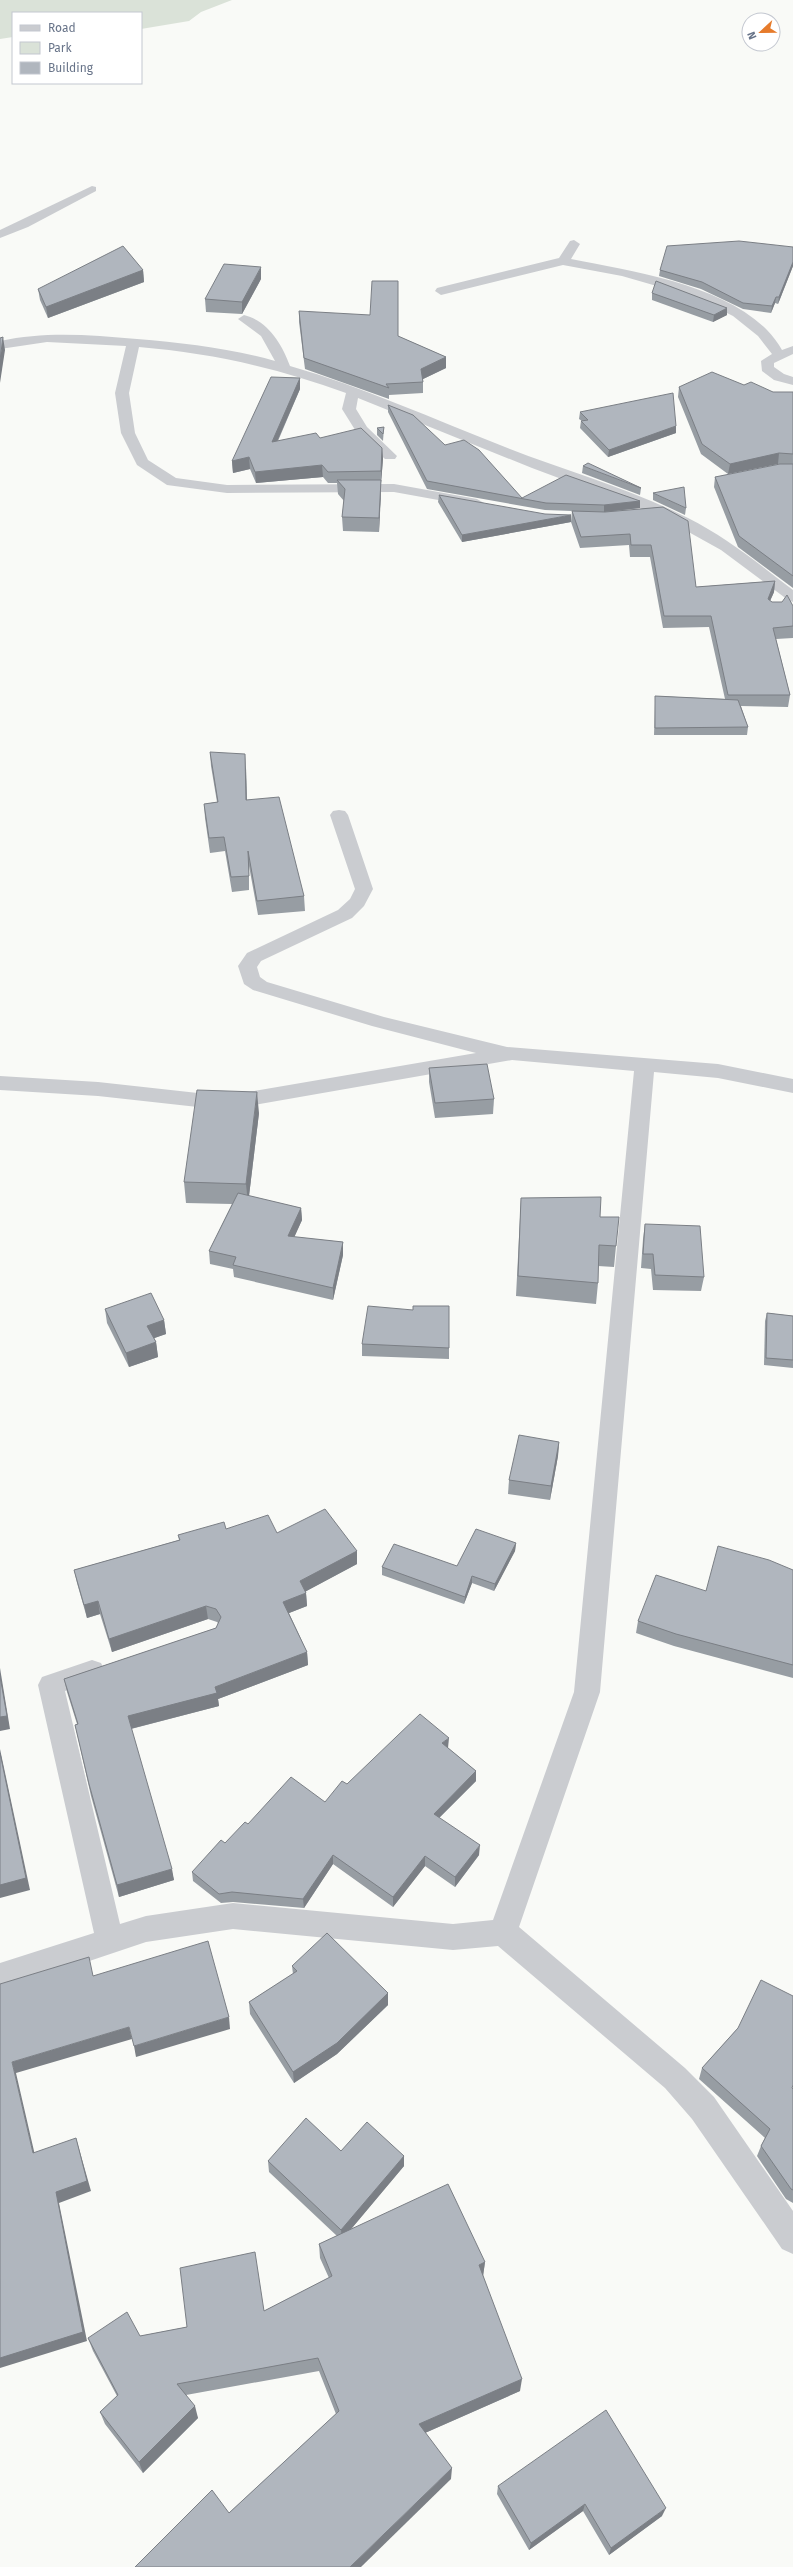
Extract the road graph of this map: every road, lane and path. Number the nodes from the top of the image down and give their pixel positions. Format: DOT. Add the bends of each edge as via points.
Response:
graph roads {
  1 [pos="92,189"];
  2 [pos="0,234"];
  3 [pos="574,244"];
  4 [pos="563,261"];
  5 [pos="441,290"];
  6 [pos="244,319"];
  7 [pos="133,343"];
  8 [pos="0,345"];
  9 [pos="793,349"];
  10 [pos="779,354"];
  11 [pos="284,368"];
  12 [pos="793,381"];
  13 [pos="353,391"];
  14 [pos="390,456"];
  15 [pos="492,507"];
  16 [pos="665,512"];
  17 [pos="634,515"];
  18 [pos="785,596"];
  19 [pos="339,815"];
  20 [pos="512,1053"];
  21 [pos="645,1065"];
  22 [pos="0,1083"];
  23 [pos="793,1086"];
  24 [pos="118,1662"];
  25 [pos="502,1932"];
  26 [pos="110,1941"];
  27 [pos="0,1977"];
  28 [pos="793,2238"];
  1 -- 2 [label="street" via="26,225"];
  3 -- 4 [label="street"];
  4 -- 5 [label="street"];
  4 -- 10 [label="street" via="623,273 678,288 715,302 737,312 764,333"];
  6 -- 11 [label="street" via="261,328 275,344"];
  7 -- 8 [label="street" via="60,336 33,338"];
  7 -- 11 [label="street" via="220,352"];
  7 -- 15 [label="street" via="122,393 128,433 142,462 172,482 227,489 394,488 447,496"];
  9 -- 10 [label="street"];
  10 -- 12 [label="street" via="768,361 766,368 779,377"];
  11 -- 13 [label="street"];
  13 -- 14 [label="street" via="349,409 362,430"];
  13 -- 16 [label="street" via="538,465 624,494"];
  16 -- 17 [label="street"];
  16 -- 18 [label="street" via="703,532"];
  19 -- 20 [label="street" via="364,890 358,902 345,914 254,958 247,966 251,980 260,986 374,1021 447,1041"];
  20 -- 21 [label="street"];
  20 -- 22 [label="street" via="225,1103 98,1089"];
  21 -- 23 [label="street" via="718,1071"];
  21 -- 25 [label="street" via="587,1692"];
  24 -- 26 [label="street" via="51,1685"];
  25 -- 26 [label="street" via="453,1937 233,1916 146,1929"];
  25 -- 28 [label="street" via="675,2078 699,2103"];
  26 -- 27 [label="street"];
}
